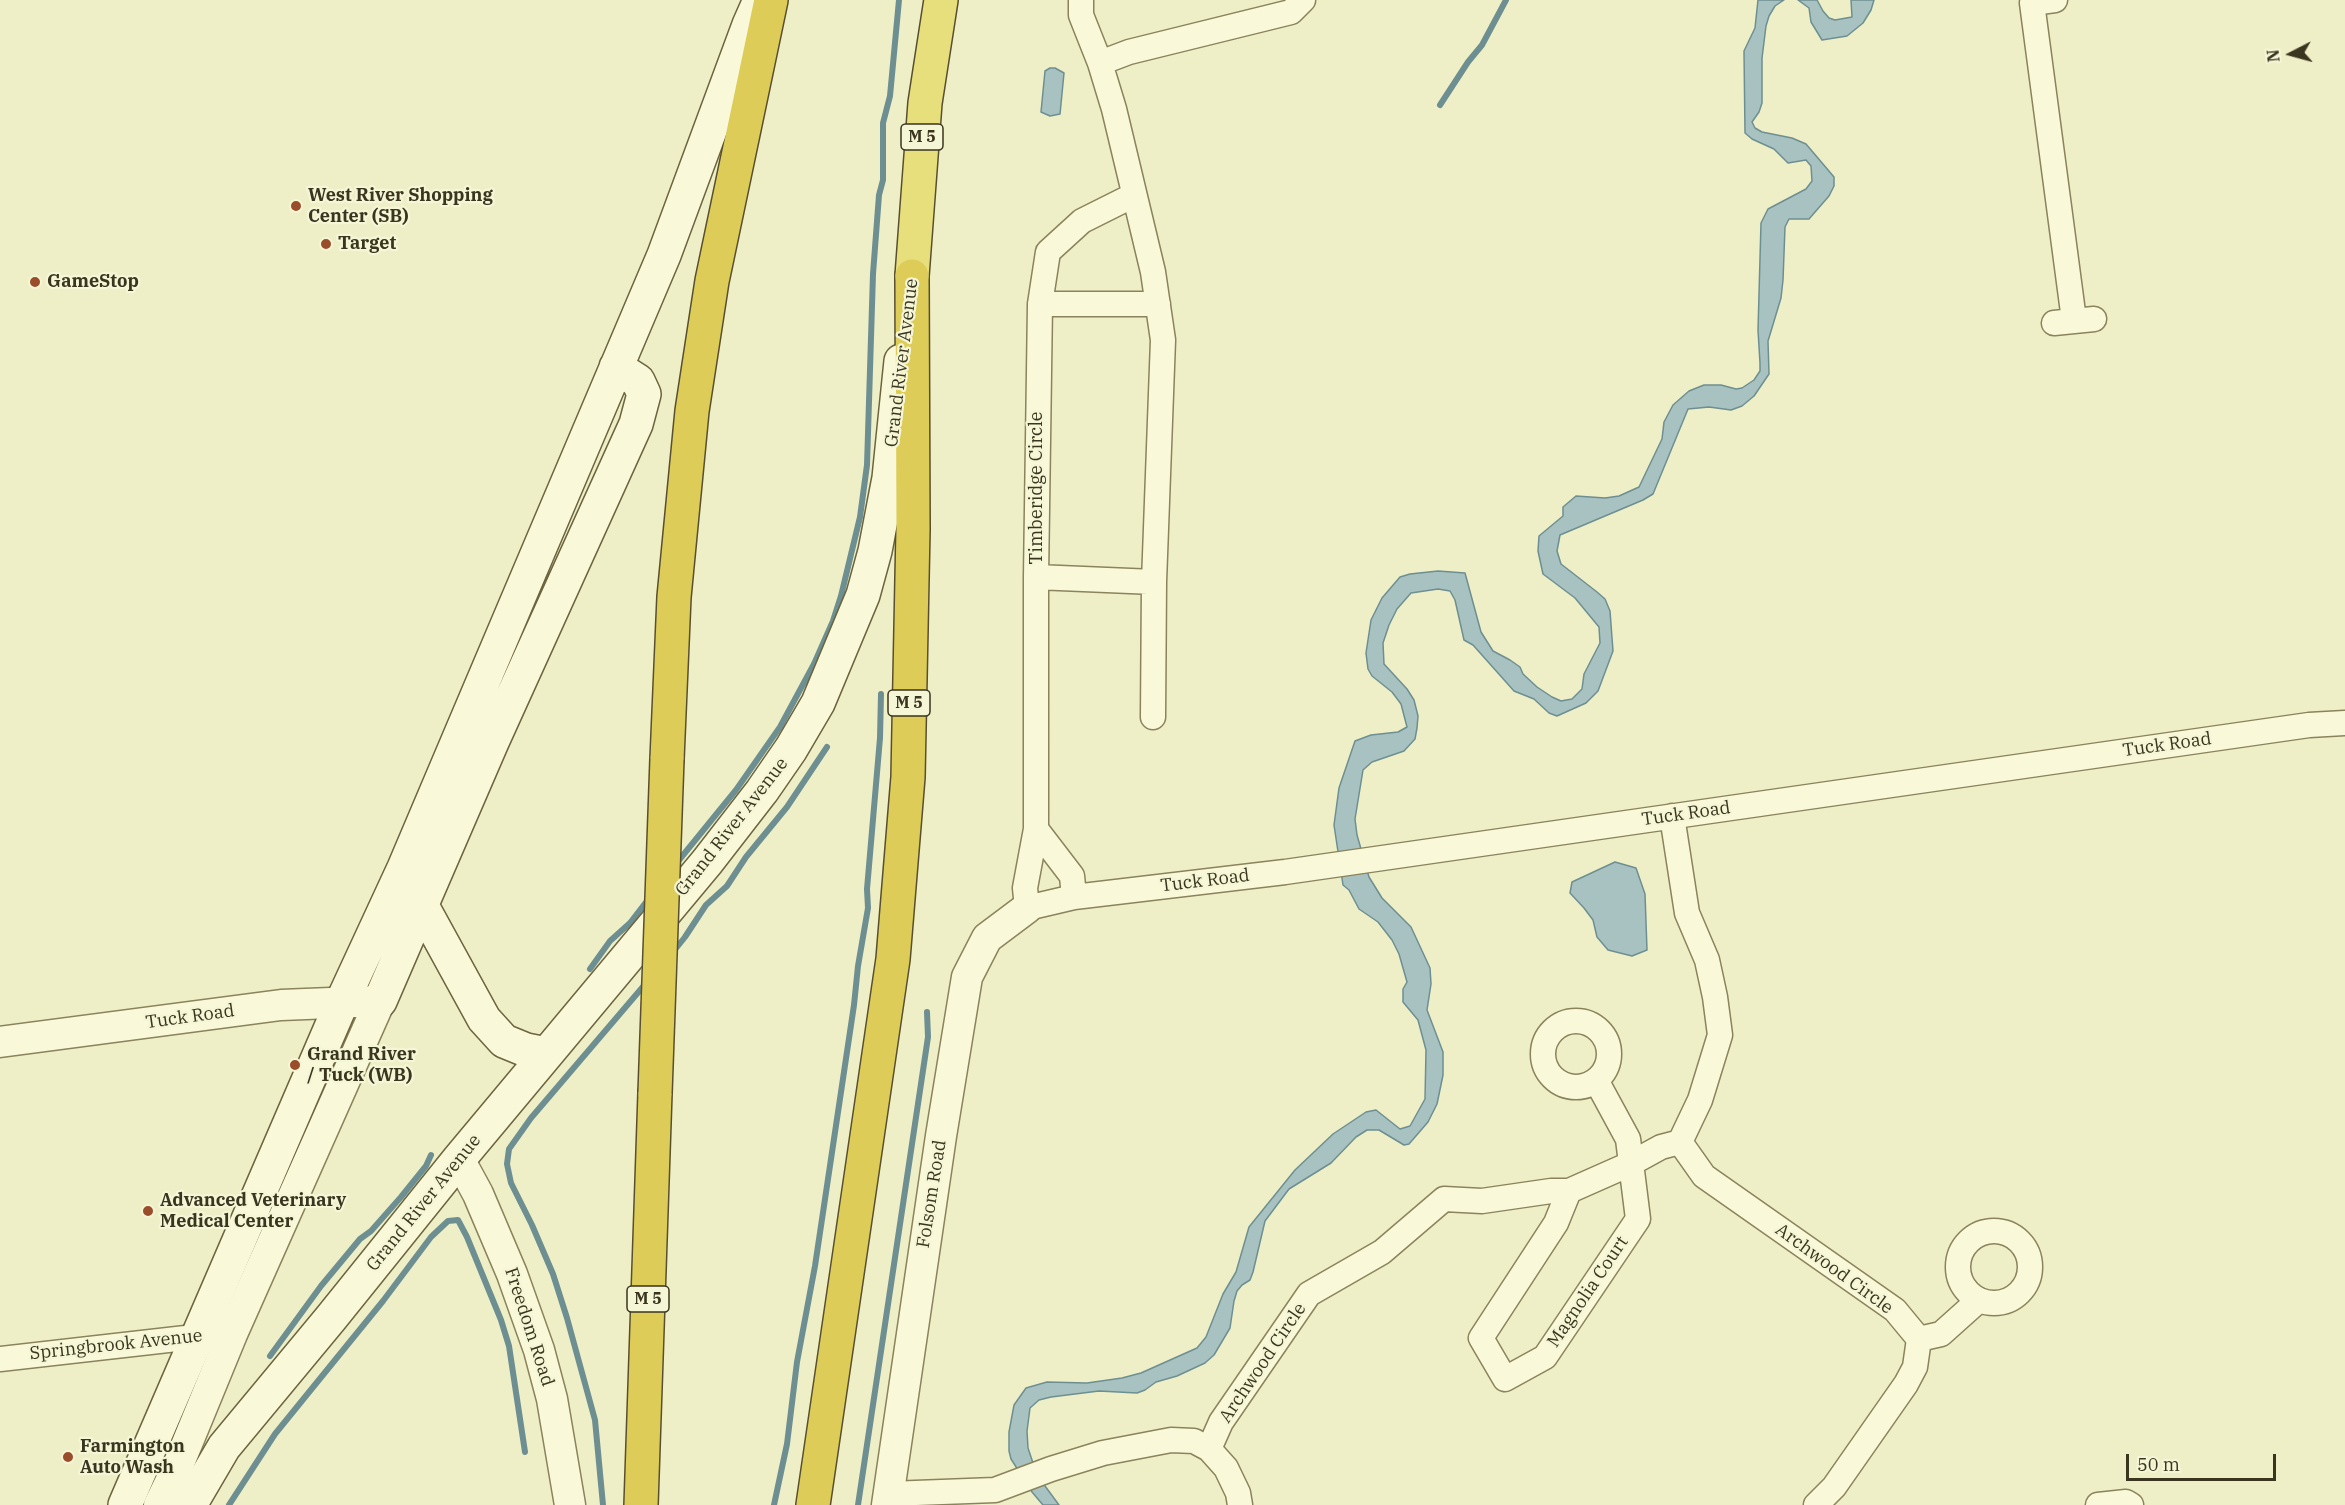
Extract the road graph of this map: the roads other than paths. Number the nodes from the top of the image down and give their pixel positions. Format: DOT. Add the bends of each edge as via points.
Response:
graph roads {
  1 [pos="760,0"];
  2 [pos="771,0"];
  3 [pos="941,0"];
  4 [pos="1081,0"];
  5 [pos="1303,0"];
  6 [pos="2044,2"];
  7 [pos="1100,63"];
  8 [pos="1134,195"];
  9 [pos="912,276"];
  10 [pos="1040,304"];
  11 [pos="1158,304"];
  12 [pos="2074,321"];
  13 [pos="616,368"];
  14 [pos="1036,577"];
  15 [pos="1155,582"];
  16 [pos="475,702"];
  17 [pos="1153,717"];
  18 [pos="2345,723"];
  19 [pos="492,742"];
  20 [pos="1672,816"];
  21 [pos="1036,829"];
  22 [pos="404,868"];
  23 [pos="1074,897"];
  24 [pos="422,906"];
  25 [pos="1027,908"];
  26 [pos="380,1001"];
  27 [pos="342,1002"];
  28 [pos="0,1042"];
  29 [pos="546,1054"];
  30 [pos="1596,1080"];
  31 [pos="1680,1142"];
  32 [pos="459,1159"];
  33 [pos="1630,1164"];
  34 [pos="1569,1191"];
  35 [pos="1979,1300"];
  36 [pos="232,1334"];
  37 [pos="197,1336"];
  38 [pos="1919,1339"];
  39 [pos="0,1359"];
  40 [pos="1209,1449"];
  41 [pos="888,1499"];
  42 [pos="125,1505"];
  43 [pos="159,1505"];
  44 [pos="190,1505"];
  45 [pos="570,1505"];
  46 [pos="641,1505"];
  47 [pos="813,1505"];
  48 [pos="1240,1505"];
  49 [pos="1816,1505"];
  50 [pos="2098,1505"];
  51 [pos="2131,1505"];
  1 -- 13 [label="main road" via="664,255"];
  2 -- 46 [label="highway, M 5, bridge" via="712,280 692,411 674,597"];
  3 -- 9 [label="highway, Grand River Avenue / M 5" via="925,103"];
  4 -- 7 [label="street" via="1081,15"];
  5 -- 7 [label="street" via="1291,12 1129,52"];
  6 -- 12 [label="street"];
  7 -- 8 [label="street"];
  8 -- 10 [label="street, Timberidge Circle" via="1082,221 1048,252"];
  8 -- 11 [label="street"];
  9 -- 29 [label="main road, Grand River Avenue" via="889,478 875,551 863,595 818,703 762,791 707,862"];
  9 -- 47 [label="highway, M 5" via="913,529 908,777 891,970"];
  10 -- 11 [label="street"];
  10 -- 14 [label="street, Timberidge Circle"];
  11 -- 15 [label="street" via="1163,340"];
  13 -- 16 [label="main road"];
  13 -- 19 [label="main road" via="638,381 644,394 636,424"];
  14 -- 15 [label="street"];
  14 -- 21 [label="street, Timberidge Circle"];
  15 -- 17 [label="street"];
  16 -- 19 [label="main road"];
  16 -- 22 [label="main road"];
  18 -- 20 [label="street, Tuck Road"];
  19 -- 24 [label="main road"];
  20 -- 23 [label="street, Tuck Road"];
  20 -- 31 [label="street" via="1688,913 1707,960 1720,1035 1700,1100"];
  21 -- 23 [label="street" via="1072,876"];
  21 -- 25 [label="street, Timberidge Circle" via="1025,888"];
  22 -- 24 [label="main road" via="411,894"];
  22 -- 27 [label="main road"];
  23 -- 25 [label="street, Tuck Road"];
  24 -- 26 [label="main road"];
  24 -- 29 [label="main road" via="484,1019 504,1041"];
  25 -- 41 [label="street, Folsom Road" via="987,938 968,977"];
  26 -- 27 [label="street, Tuck Road"];
  26 -- 36 [label="street"];
  27 -- 28 [label="street, Tuck Road" via="281,1005"];
  27 -- 37 [label="main road"];
  29 -- 32 [label="main road, Grand River Avenue"];
  30 -- 33 [label="street, Magnolia Court" via="1628,1139"];
  31 -- 33 [label="street, Archwood Circle" via="1661,1147"];
  31 -- 38 [label="street, Archwood Circle" via="1704,1176 1895,1310"];
  32 -- 44 [label="main road, Grand River Avenue" via="224,1447"];
  32 -- 45 [label="street, Freedom Road" via="513,1274 539,1350 552,1399"];
  33 -- 34 [label="street, Archwood Circle"];
  33 -- 34 [label="street, Magnolia Court" via="1638,1219 1545,1357 1504,1379 1480,1338 1556,1223"];
  34 -- 40 [label="street, Archwood Circle" via="1482,1201 1444,1199 1382,1252 1309,1294 1221,1422"];
  35 -- 38 [label="street" via="1941,1334"];
  36 -- 37 [label="street, Springbrook Avenue"];
  36 -- 43 [label="street"];
  37 -- 39 [label="street, Springbrook Avenue"];
  37 -- 42 [label="main road"];
  38 -- 49 [label="street" via="1915,1367 1906,1384 1834,1487"];
  40 -- 41 [label="street" via="1194,1441 1171,1440 1051,1468 995,1490"];
  40 -- 48 [label="street" via="1226,1468"];
  50 -- 51 [label="street"];
}
